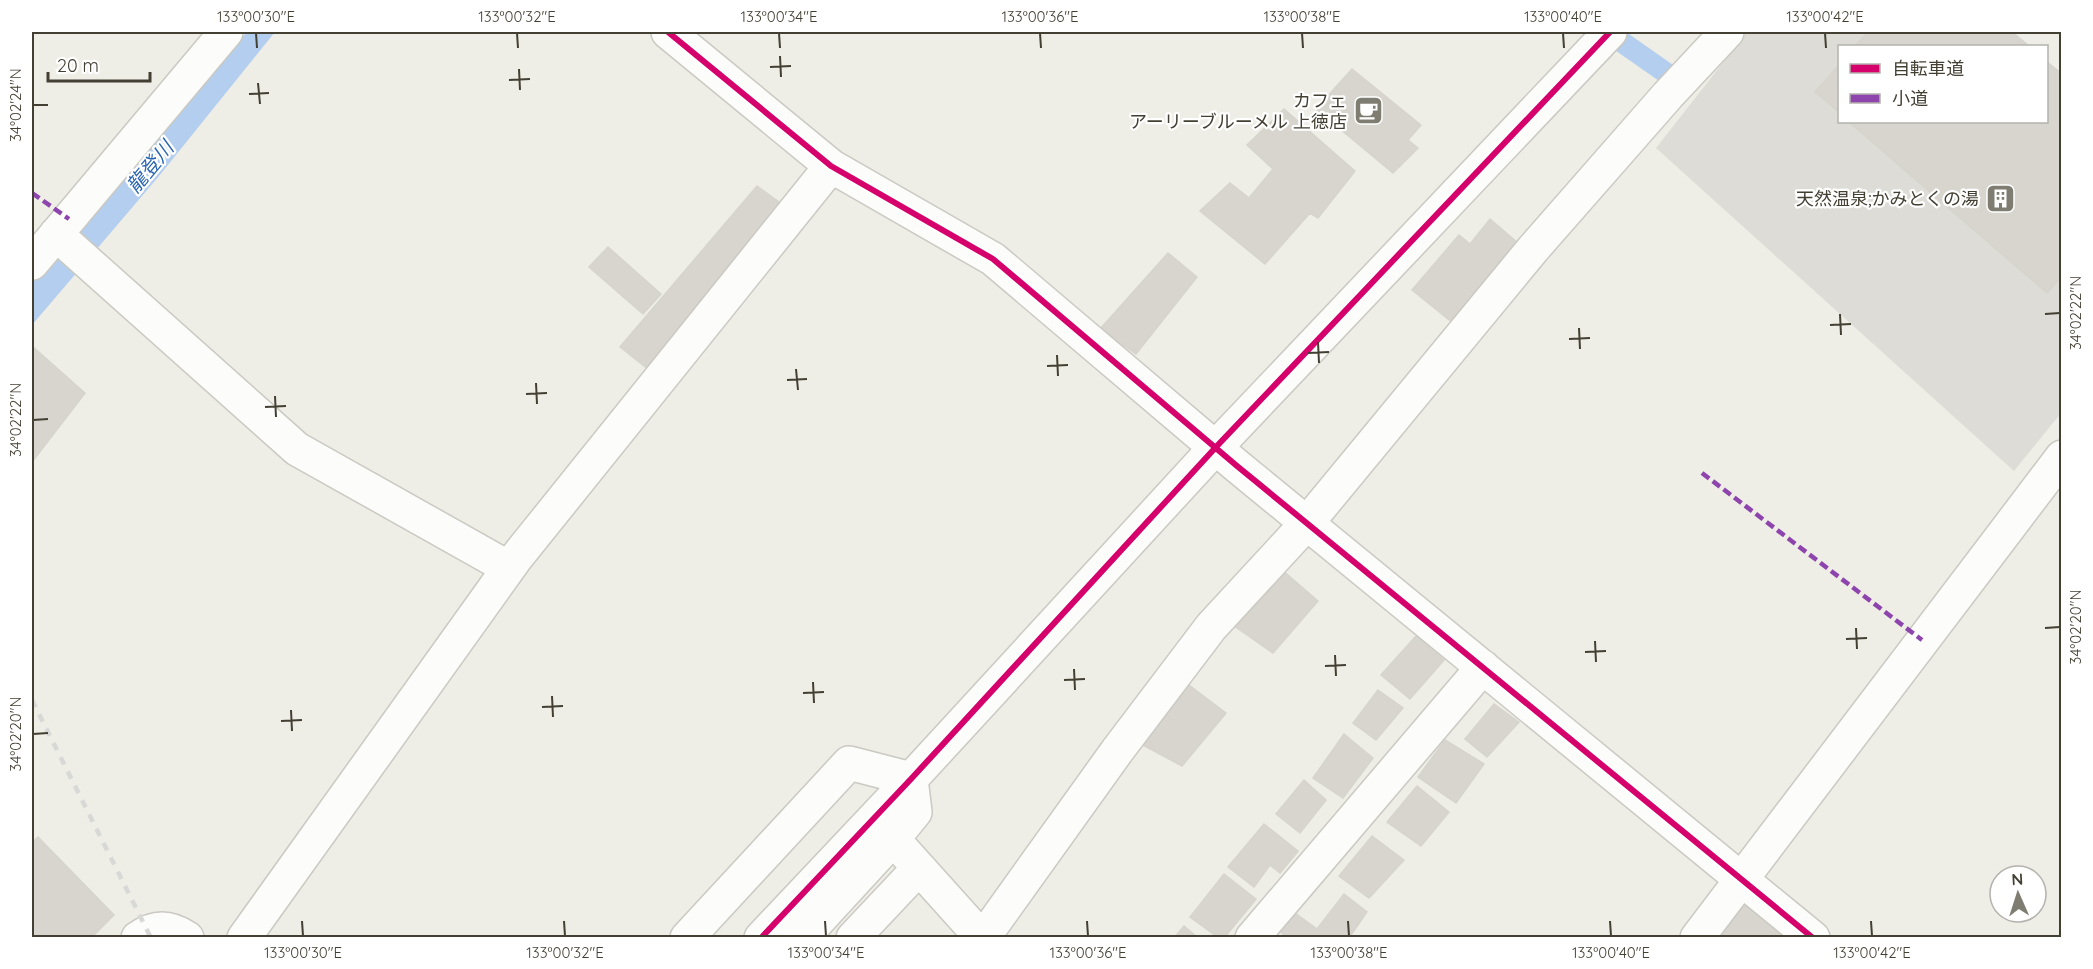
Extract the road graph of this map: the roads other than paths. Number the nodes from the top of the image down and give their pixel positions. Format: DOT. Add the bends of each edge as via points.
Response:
graph roads {
  1 [pos="226,32"];
  2 [pos="668,32"];
  3 [pos="1610,32"];
  4 [pos="1727,32"];
  5 [pos="831,166"];
  6 [pos="56,234"];
  7 [pos="32,263"];
  8 [pos="1216,447"];
  9 [pos="2061,458"];
  10 [pos="1307,523"];
  11 [pos="509,568"];
  12 [pos="1483,667"];
  13 [pos="911,779"];
  14 [pos="893,839"];
  15 [pos="919,868"];
  16 [pos="1742,878"];
  17 [pos="138,938"];
  18 [pos="187,938"];
  19 [pos="244,938"];
  20 [pos="687,938"];
  21 [pos="761,938"];
  22 [pos="802,938"];
  23 [pos="853,938"];
  24 [pos="982,938"];
  25 [pos="1252,938"];
  26 [pos="1697,938"];
  27 [pos="1813,938"];
  1 -- 6 [label="street"];
  2 -- 5 [label="street"];
  3 -- 8 [label="street"];
  4 -- 10 [label="street" via="1533,249"];
  5 -- 8 [label="street" via="993,259"];
  5 -- 11 [label="street"];
  6 -- 7 [label="street"];
  6 -- 11 [label="street" via="297,450"];
  8 -- 10 [label="street"];
  8 -- 13 [label="street"];
  9 -- 16 [label="street"];
  10 -- 12 [label="street"];
  10 -- 24 [label="street" via="1211,627"];
  11 -- 19 [label="street"];
  12 -- 16 [label="street"];
  12 -- 25 [label="street"];
  13 -- 14 [label="street" via="915,812"];
  13 -- 20 [label="street" via="849,763"];
  13 -- 21 [label="street"];
  14 -- 15 [label="street"];
  14 -- 22 [label="street"];
  15 -- 23 [label="street"];
  15 -- 24 [label="street"];
  16 -- 26 [label="street"];
  16 -- 27 [label="street"];
  17 -- 18 [label="street" via="163,927"];
}
